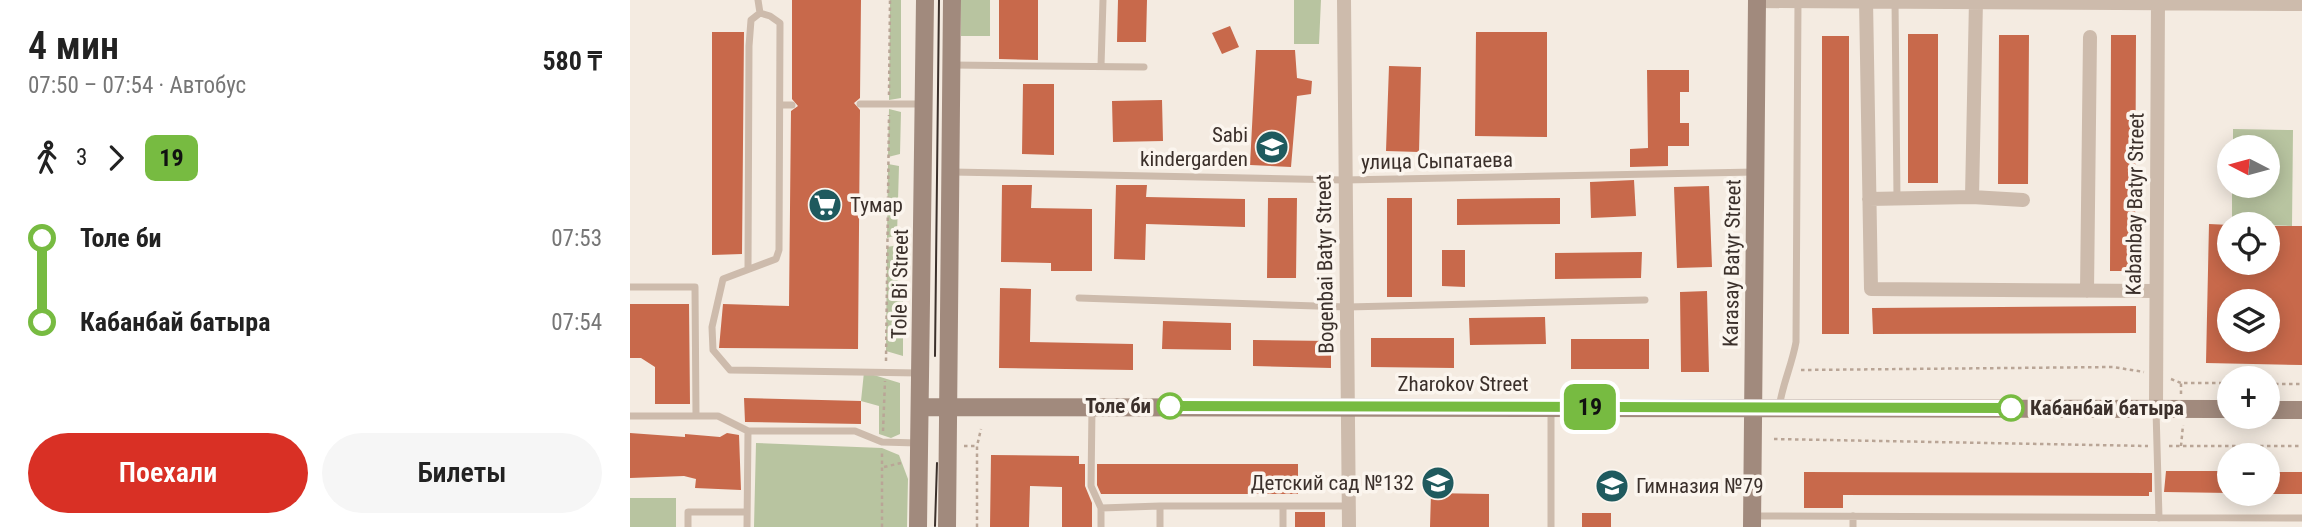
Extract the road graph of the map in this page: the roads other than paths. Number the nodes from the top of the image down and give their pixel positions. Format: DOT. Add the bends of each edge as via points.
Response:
graph roads {
  1 [pos="758,0"];
  2 [pos="926,0"];
  3 [pos="952,0"];
  4 [pos="1103,0"];
  5 [pos="1344,0"];
  6 [pos="1758,1"];
  7 [pos="1798,1"];
  8 [pos="1866,2"];
  9 [pos="1895,2"];
  10 [pos="1976,2"];
  11 [pos="2096,2"];
  12 [pos="2158,2"];
  13 [pos="2302,4"];
  14 [pos="760,13"];
  15 [pos="2090,37"];
  16 [pos="951,65"];
  17 [pos="1101,66"];
  18 [pos="1144,67"];
  19 [pos="860,104"];
  20 [pos="924,104"];
  21 [pos="780,105"];
  22 [pos="792,105"];
  23 [pos="950,172"];
  24 [pos="1756,172"];
  25 [pos="1344,180"];
  26 [pos="1972,197"];
  27 [pos="1897,198"];
  28 [pos="1869,199"];
  29 [pos="2023,200"];
  30 [pos="748,268"];
  31 [pos="630,287"];
  32 [pos="2087,291"];
  33 [pos="2155,291"];
  34 [pos="1079,299"];
  35 [pos="1645,300"];
  36 [pos="1347,307"];
  37 [pos="922,373"];
  38 [pos="1092,406"];
  39 [pos="1350,406"];
  40 [pos="921,407"];
  41 [pos="948,407"];
  42 [pos="1551,407"];
  43 [pos="2156,408"];
  44 [pos="1753,409"];
  45 [pos="1779,409"];
  46 [pos="2217,409"];
  47 [pos="2280,410"];
  48 [pos="2302,410"];
  49 [pos="630,416"];
  50 [pos="696,416"];
  51 [pos="748,431"];
  52 [pos="920,443"];
  53 [pos="1160,506"];
  54 [pos="1283,506"];
  55 [pos="1349,506"];
  56 [pos="1101,508"];
  57 [pos="747,512"];
  58 [pos="1853,516"];
  59 [pos="2000,517"];
  60 [pos="2088,517"];
  61 [pos="2159,518"];
  62 [pos="2174,518"];
  63 [pos="2302,519"];
  64 [pos="1752,521"];
  65 [pos="2262,523"];
  66 [pos="688,527"];
  67 [pos="747,527"];
  68 [pos="918,527"];
  69 [pos="947,527"];
  70 [pos="1101,527"];
  71 [pos="1160,527"];
  72 [pos="1283,527"];
  73 [pos="1349,527"];
  74 [pos="1551,527"];
  75 [pos="1853,527"];
  76 [pos="2000,527"];
  77 [pos="2088,527"];
  78 [pos="2173,527"];
  1 -- 14 [label="lane"];
  2 -- 20 [label="street, Tole Bi Street"];
  3 -- 16 [label="street"];
  4 -- 17 [label="lane"];
  5 -- 25 [label="street, Bogenbai Batyr Street"];
  6 -- 7 [label="street"];
  6 -- 24 [label="street, Karasay Batyr Street"];
  7 -- 8 [label="street"];
  7 -- 45 [label="lane" via="1796,342"];
  8 -- 9 [label="street"];
  8 -- 28 [label="street"];
  9 -- 10 [label="street"];
  9 -- 27 [label="lane"];
  10 -- 11 [label="street"];
  10 -- 26 [label="street"];
  11 -- 12 [label="street"];
  12 -- 13 [label="street"];
  12 -- 33 [label="street, Kabanbay Batyr Street"];
  14 -- 21 [label="lane" via="780,23"];
  14 -- 30 [label="lane" via="751,20"];
  15 -- 32 [label="street"];
  16 -- 17 [label="lane"];
  16 -- 23 [label="street"];
  17 -- 18 [label="lane"];
  19 -- 20 [label="lane"];
  20 -- 37 [label="street, Tole Bi Street"];
  21 -- 22 [label="lane"];
  21 -- 30 [label="lane" via="779,250 776,258"];
  23 -- 25 [label="lane, улица Сыпатаева"];
  23 -- 41 [label="street"];
  24 -- 25 [label="lane, улица Сыпатаева"];
  24 -- 44 [label="street, Karasay Batyr Street"];
  25 -- 36 [label="street, Bogenbai Batyr Street"];
  26 -- 27 [label="street"];
  26 -- 29 [label="street"];
  27 -- 28 [label="street"];
  28 -- 32 [label="street" via="1871,289"];
  30 -- 37 [label="lane" via="723,279 718,293 713,350 730,370"];
  31 -- 50 [label="lane" via="695,288"];
  32 -- 33 [label="street"];
  33 -- 43 [label="street, Kabanbay Batyr Street"];
  34 -- 36 [label="lane"];
  35 -- 36 [label="lane"];
  36 -- 39 [label="street, Bogenbai Batyr Street"];
  37 -- 40 [label="street, Tole Bi Street"];
  38 -- 39 [label="street, Zharokov Street"];
  38 -- 41 [label="street, Zharokov Street"];
  38 -- 56 [label="lane" via="1091,486"];
  39 -- 42 [label="street, Zharokov Street"];
  39 -- 55 [label="street, Bogenbai Batyr Street"];
  40 -- 41 [label="street, Zharokov Street"];
  40 -- 52 [label="street, Tole Bi Street"];
  41 -- 69 [label="street"];
  42 -- 44 [label="street, Zharokov Street"];
  42 -- 74 [label="lane"];
  43 -- 45 [label="street, Zharokov Street"];
  43 -- 46 [label="street, Zharokov Street"];
  43 -- 61 [label="lane"];
  44 -- 45 [label="street, Zharokov Street"];
  44 -- 64 [label="street, Karasay Batyr Street"];
  47 -- 48 [label="street"];
  49 -- 50 [label="lane"];
  50 -- 51 [label="lane" via="719,416"];
  51 -- 52 [label="lane" via="855,432 882,442"];
  51 -- 57 [label="lane"];
  52 -- 68 [label="street, Tole Bi Street"];
  53 -- 54 [label="lane"];
  53 -- 56 [label="lane"];
  53 -- 71 [label="lane"];
  54 -- 55 [label="lane"];
  54 -- 72 [label="lane"];
  55 -- 73 [label="street, Bogenbai Batyr Street"];
  56 -- 70 [label="lane"];
  57 -- 66 [label="lane" via="688,512"];
  57 -- 67 [label="lane"];
  58 -- 59 [label="lane"];
  58 -- 64 [label="lane"];
  58 -- 75 [label="lane"];
  59 -- 60 [label="lane"];
  59 -- 76 [label="lane"];
  60 -- 61 [label="lane"];
  60 -- 77 [label="lane"];
  61 -- 62 [label="lane"];
  62 -- 65 [label="lane"];
  62 -- 78 [label="lane"];
  63 -- 65 [label="lane"];
}
